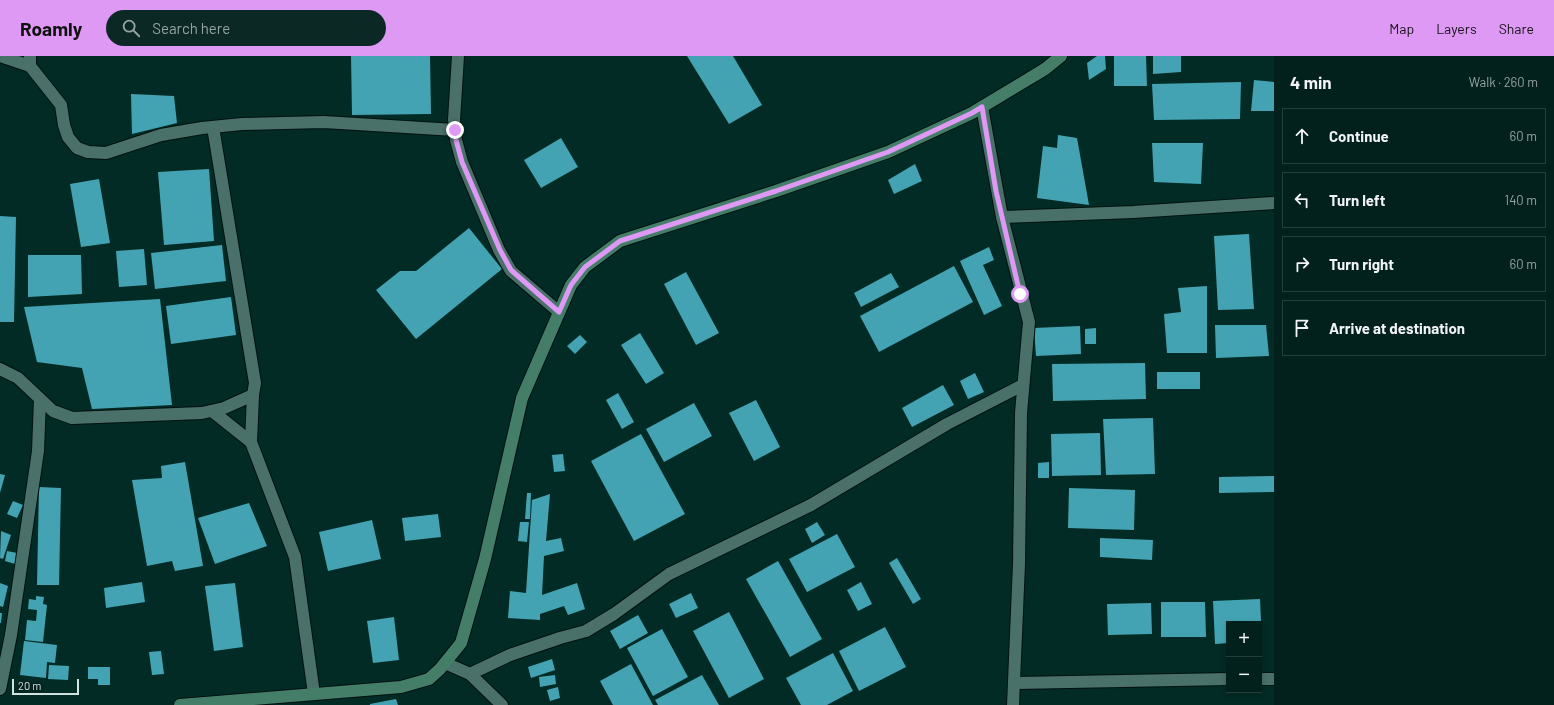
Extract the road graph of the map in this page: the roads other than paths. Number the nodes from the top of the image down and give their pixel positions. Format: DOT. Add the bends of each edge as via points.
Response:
graph roads {
  1 [pos="0,56"];
  2 [pos="458,56"];
  3 [pos="1062,56"];
  4 [pos="30,61"];
  5 [pos="982,107"];
  6 [pos="213,127"];
  7 [pos="455,130"];
  8 [pos="1274,203"];
  9 [pos="1002,218"];
  10 [pos="559,312"];
  11 [pos="0,369"];
  12 [pos="1023,385"];
  13 [pos="253,395"];
  14 [pos="40,398"];
  15 [pos="212,411"];
  16 [pos="251,442"];
  17 [pos="445,663"];
  18 [pos="470,674"];
  19 [pos="1226,679"];
  20 [pos="1262,679"];
  21 [pos="1274,679"];
  22 [pos="1014,683"];
  23 [pos="0,689"];
  24 [pos="314,694"];
  25 [pos="180,705"];
  26 [pos="502,705"];
  27 [pos="1013,705"];
  1 -- 4 [label="street"];
  2 -- 7 [label="street"];
  3 -- 5 [label="street"];
  4 -- 6 [label="street" via="61,105 68,137 77,148 88,152 106,153 161,135"];
  5 -- 9 [label="street"];
  5 -- 10 [label="street" via="888,152 620,241 585,267 571,285"];
  6 -- 7 [label="street" via="324,122"];
  6 -- 13 [label="street" via="255,382"];
  7 -- 10 [label="street" via="462,162 511,270"];
  8 -- 9 [label="street"];
  9 -- 12 [label="street" via="1029,322"];
  10 -- 17 [label="street" via="522,398 485,559 461,643"];
  11 -- 14 [label="street" via="18,378"];
  12 -- 18 [label="street" via="947,424 811,505 669,574 586,631 510,655"];
  12 -- 22 [label="street"];
  13 -- 15 [label="street" via="241,402"];
  13 -- 16 [label="street"];
  14 -- 15 [label="street" via="53,411 72,418"];
  14 -- 23 [label="street" via="38,450 11,635"];
  15 -- 16 [label="street"];
  16 -- 24 [label="street" via="295,557"];
  17 -- 18 [label="street"];
  17 -- 24 [label="street" via="429,679 401,688"];
  18 -- 26 [label="street"];
  19 -- 22 [label="street"];
  20 -- 21 [label="street"];
  22 -- 27 [label="street"];
  24 -- 25 [label="street"];
}
